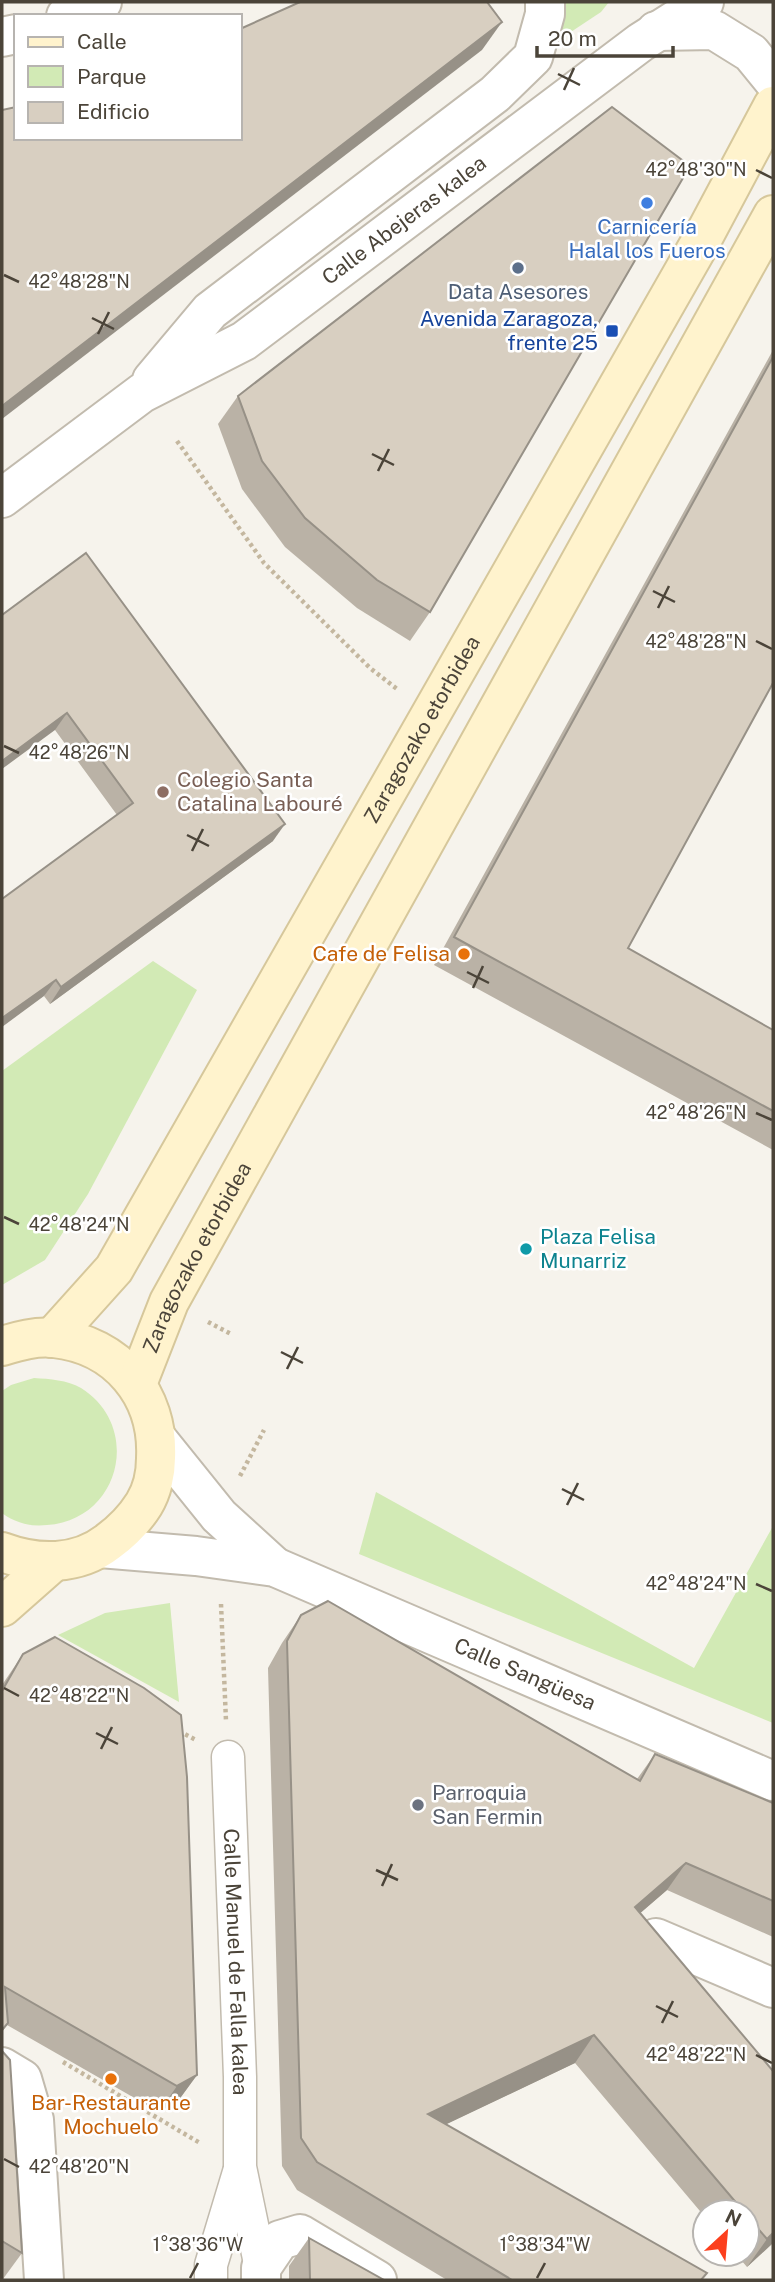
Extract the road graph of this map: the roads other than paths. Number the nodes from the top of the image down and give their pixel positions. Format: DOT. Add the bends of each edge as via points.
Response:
graph roads {
  1 [pos="102,2"];
  2 [pos="545,2"];
  3 [pos="704,2"];
  4 [pos="71,14"];
  5 [pos="656,31"];
  6 [pos="773,79"];
  7 [pos="773,106"];
  8 [pos="773,215"];
  9 [pos="142,393"];
  10 [pos="2,498"];
  11 [pos="52,1338"];
  12 [pos="2,1346"];
  13 [pos="137,1384"];
  14 [pos="157,1439"];
  15 [pos="100,1548"];
  16 [pos="2,1552"];
  17 [pos="53,1562"];
  18 [pos="275,1567"];
  19 [pos="2,1607"];
  20 [pos="228,1757"];
  21 [pos="773,1781"];
  22 [pos="656,1938"];
  23 [pos="773,1988"];
  24 [pos="12,2073"];
  25 [pos="240,2167"];
  26 [pos="261,2274"];
  27 [pos="44,2280"];
  28 [pos="211,2280"];
  29 [pos="377,2280"];
  1 -- 4 [label="street"];
  2 -- 9 [label="street, Calle Abejeras kalea" via="533,57 495,94 210,311"];
  3 -- 5 [label="street, Calle Abejeras kalea"];
  5 -- 6 [label="street" via="714,30 751,53"];
  5 -- 9 [label="street, Calle Abejeras kalea" via="244,341"];
  7 -- 11 [label="main road, Zaragozako etorbidea" via="700,243 114,1269"];
  8 -- 13 [label="main road, Zaragozako etorbidea" via="169,1302"];
  9 -- 10 [label="street, Calle Abejeras kalea"];
  11 -- 12 [label="main road"];
  11 -- 13 [label="main road" via="100,1352"];
  13 -- 14 [label="main road"];
  14 -- 15 [label="main road" via="156,1471 145,1502 126,1528"];
  14 -- 18 [label="street, Calle Sangüesa" via="219,1516"];
  15 -- 17 [label="main road"];
  15 -- 18 [label="street, Calle Sangüesa"];
  16 -- 17 [label="main road" via="22,1560"];
  17 -- 19 [label="main road"];
  18 -- 21 [label="street, Calle Sangüesa"];
  20 -- 25 [label="street, Calle Manuel de Falla kalea"];
  22 -- 23 [label="street"];
  24 -- 27 [label="street" via="34,2120"];
  25 -- 26 [label="street, Calle Manuel de Falla kalea"];
  25 -- 28 [label="street, Calle Manuel de Falla kalea" via="211,2265"];
  26 -- 29 [label="street" via="280,2240 300,2234"];
}
